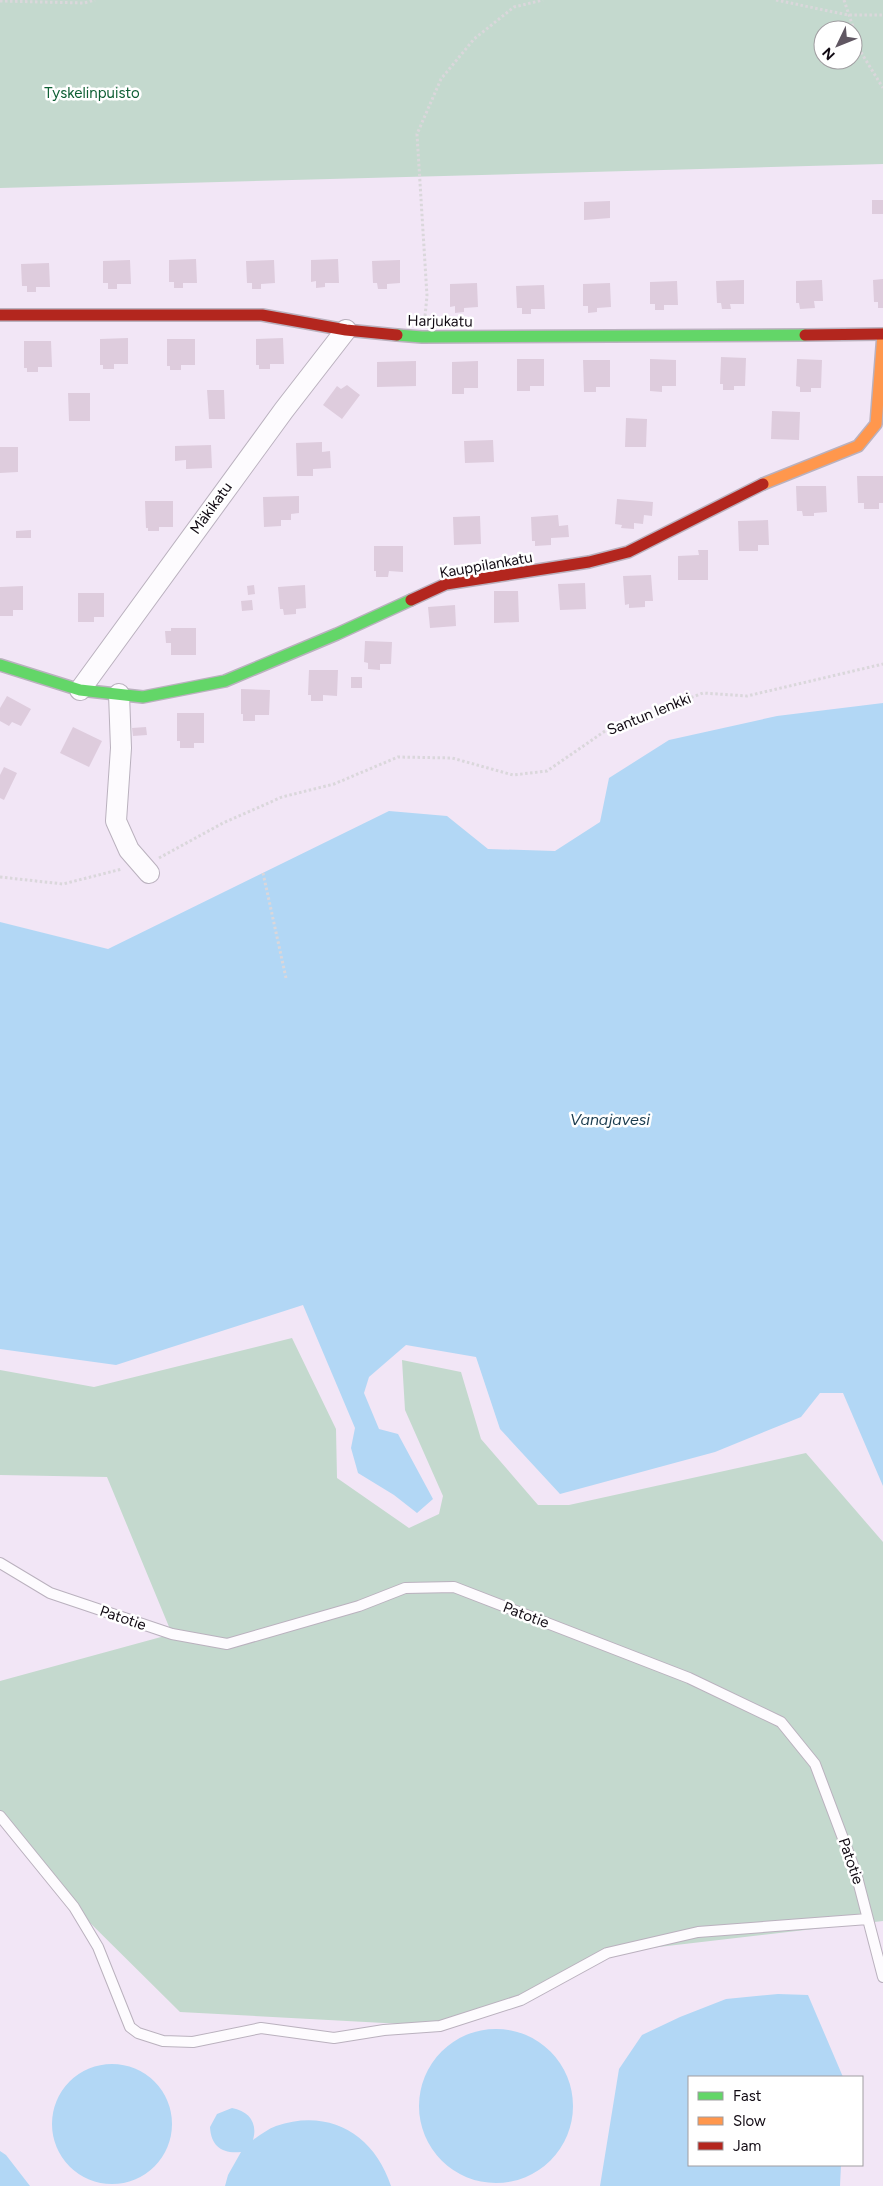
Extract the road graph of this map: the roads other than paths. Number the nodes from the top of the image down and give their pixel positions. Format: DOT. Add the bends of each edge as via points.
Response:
graph roads {
  1 [pos="0,315"];
  2 [pos="346,330"];
  3 [pos="882,334"];
  4 [pos="0,665"];
  5 [pos="80,690"];
  6 [pos="119,694"];
  7 [pos="145,869"];
  8 [pos="0,1563"];
  9 [pos="0,1816"];
  10 [pos="868,1920"];
  11 [pos="883,1977"];
  1 -- 2 [label="street, Harjukatu" via="262,315"];
  2 -- 3 [label="street, Harjukatu" via="422,337"];
  2 -- 5 [label="street, Mäkikatu"];
  3 -- 6 [label="street, Kauppilankatu" via="876,424 858,446 749,490 628,552 589,562 446,584 225,681 143,697"];
  4 -- 5 [label="street, Kauppilankatu"];
  5 -- 6 [label="street, Kauppilankatu"];
  6 -- 7 [label="street" via="121,748 116,821 129,850"];
  8 -- 10 [label="lane, Patotie" via="50,1593 172,1634 227,1644 359,1606 405,1588 454,1587 689,1678 781,1722 816,1764 856,1873"];
  9 -- 10 [label="lane" via="74,1907 98,1947 130,2027 163,2041 193,2042 261,2028 334,2038 440,2026 521,2000 607,1953 698,1932"];
  10 -- 11 [label="lane, Patotie"];
}
